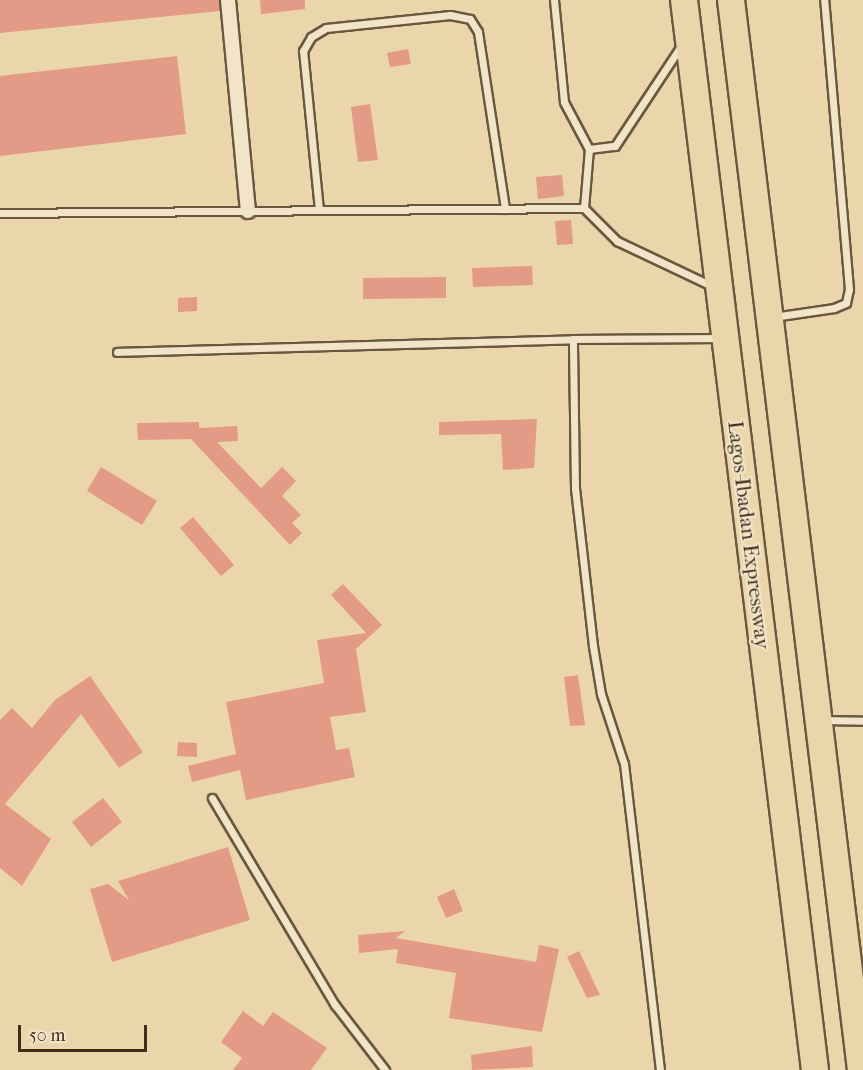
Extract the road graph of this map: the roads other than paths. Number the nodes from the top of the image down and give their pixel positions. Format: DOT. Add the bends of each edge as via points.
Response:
graph roads {
  1 [pos="228,0"];
  2 [pos="554,0"];
  3 [pos="684,0"];
  4 [pos="731,0"];
  5 [pos="824,0"];
  6 [pos="688,36"];
  7 [pos="590,149"];
  8 [pos="505,208"];
  9 [pos="584,208"];
  10 [pos="319,210"];
  11 [pos="248,211"];
  12 [pos="0,213"];
  13 [pos="719,290"];
  14 [pos="770,318"];
  15 [pos="725,338"];
  16 [pos="573,339"];
  17 [pos="117,352"];
  18 [pos="819,719"];
  19 [pos="863,722"];
  20 [pos="212,798"];
  21 [pos="856,976"];
  22 [pos="385,1070"];
  23 [pos="660,1070"];
  24 [pos="815,1070"];
  25 [pos="861,1070"];
  1 -- 11 [label="street"];
  2 -- 7 [label="lane" via="564,102"];
  3 -- 6 [label="highway, Lagos-Ibadan Expressway"];
  4 -- 14 [label="highway"];
  5 -- 14 [label="lane" via="849,289 846,303 834,308"];
  6 -- 7 [label="lane" via="615,146"];
  6 -- 13 [label="highway, Lagos-Ibadan Expressway"];
  7 -- 9 [label="lane"];
  8 -- 9 [label="lane"];
  8 -- 10 [label="lane"];
  8 -- 10 [label="lane" via="478,32 471,19 450,15 326,28 311,37 303,51"];
  9 -- 13 [label="lane" via="617,241"];
  10 -- 11 [label="lane"];
  11 -- 12 [label="lane"];
  13 -- 15 [label="highway, Lagos-Ibadan Expressway"];
  14 -- 18 [label="highway"];
  15 -- 16 [label="lane"];
  15 -- 24 [label="highway, Lagos-Ibadan Expressway"];
  16 -- 17 [label="lane"];
  16 -- 23 [label="lane" via="575,488 593,646 601,694 624,764"];
  18 -- 19 [label="lane"];
  18 -- 21 [label="highway"];
  20 -- 22 [label="lane" via="335,1005"];
  21 -- 25 [label="highway"];
}
